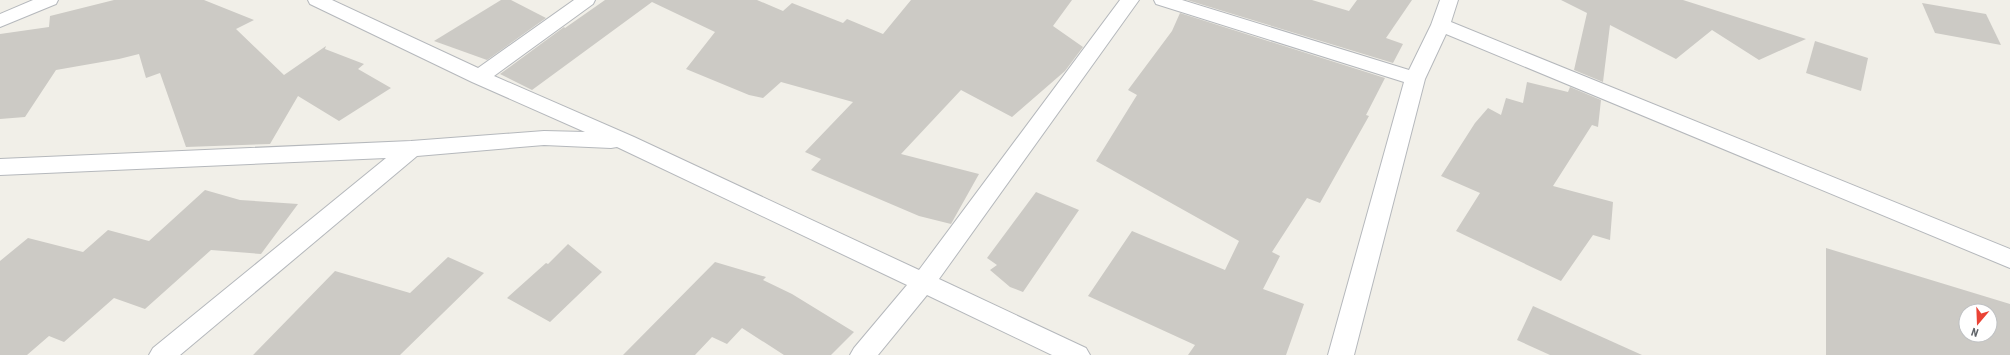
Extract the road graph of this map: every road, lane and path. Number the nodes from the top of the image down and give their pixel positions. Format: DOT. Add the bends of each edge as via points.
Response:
graph roads {
  1 [pos="49,0"];
  2 [pos="317,0"];
  3 [pos="586,0"];
  4 [pos="1130,0"];
  5 [pos="1164,0"];
  6 [pos="1449,0"];
  7 [pos="0,21"];
  8 [pos="1441,25"];
  9 [pos="479,77"];
  10 [pos="1415,79"];
  11 [pos="626,142"];
  12 [pos="411,149"];
  13 [pos="0,167"];
  14 [pos="2010,259"];
  15 [pos="923,282"];
  16 [pos="162,355"];
  17 [pos="863,355"];
  18 [pos="1077,355"];
  19 [pos="1341,355"];
  1 -- 7 [label="street"];
  2 -- 9 [label="street"];
  3 -- 9 [label="street"];
  4 -- 15 [label="street"];
  5 -- 10 [label="street"];
  6 -- 8 [label="street"];
  8 -- 10 [label="street"];
  8 -- 14 [label="street"];
  9 -- 11 [label="street"];
  10 -- 19 [label="street"];
  11 -- 12 [label="street" via="544,138"];
  11 -- 15 [label="street"];
  12 -- 13 [label="street"];
  12 -- 16 [label="street"];
  15 -- 17 [label="street"];
  15 -- 18 [label="street"];
}
